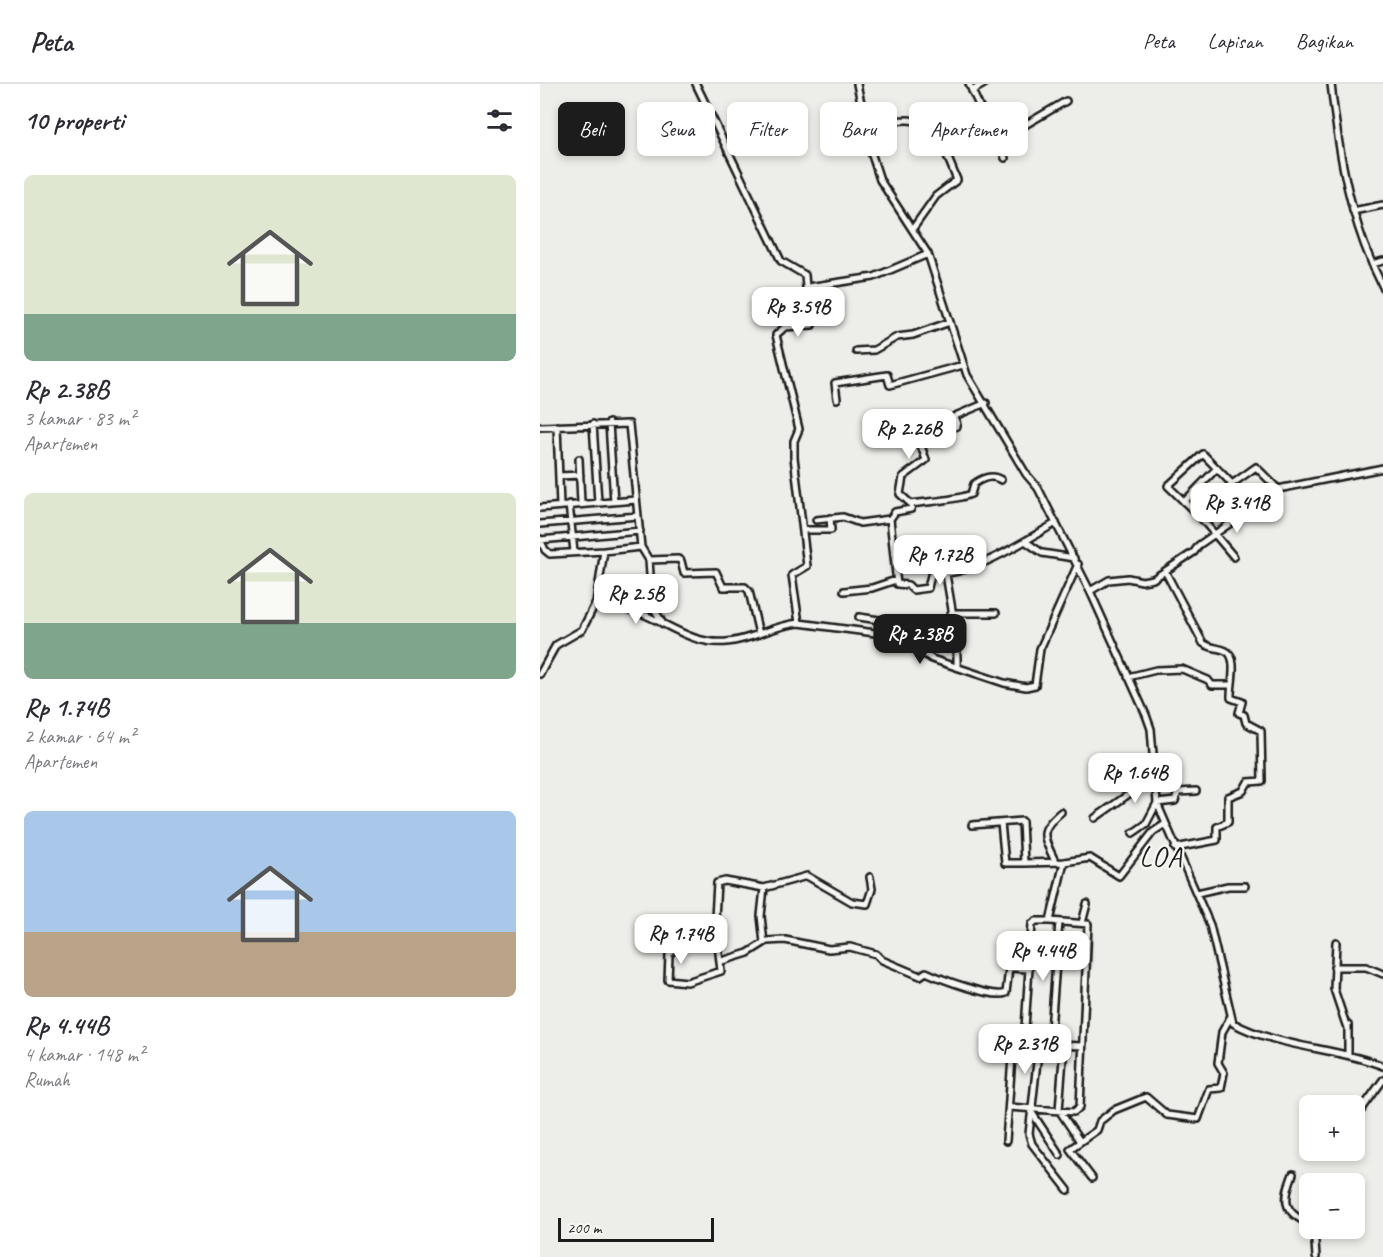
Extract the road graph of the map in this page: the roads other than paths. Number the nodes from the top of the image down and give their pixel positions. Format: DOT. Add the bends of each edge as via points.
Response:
graph roads {
  1 [pos="696,84"];
  2 [pos="857,84"];
  3 [pos="969,84"];
  4 [pos="984,84"];
  5 [pos="1331,84"];
  6 [pos="972,90"];
  7 [pos="861,102"];
  8 [pos="978,102"];
  9 [pos="1065,102"];
  10 [pos="1028,124"];
  11 [pos="872,156"];
  12 [pos="947,156"];
  13 [pos="1383,205"];
  14 [pos="1353,211"];
  15 [pos="914,228"];
  16 [pos="928,254"];
  17 [pos="1383,261"];
  18 [pos="1372,264"];
  19 [pos="808,287"];
  20 [pos="1383,287"];
  21 [pos="950,322"];
  22 [pos="856,351"];
  23 [pos="963,365"];
  24 [pos="837,399"];
  25 [pos="986,403"];
  26 [pos="609,423"];
  27 [pos="593,424"];
  28 [pos="557,426"];
  29 [pos="540,427"];
  30 [pos="579,459"];
  31 [pos="1217,468"];
  32 [pos="1383,468"];
  33 [pos="580,475"];
  34 [pos="559,476"];
  35 [pos="1001,480"];
  36 [pos="1232,484"];
  37 [pos="1278,489"];
  38 [pos="636,500"];
  39 [pos="581,502"];
  40 [pos="598,502"];
  41 [pos="614,502"];
  42 [pos="1184,502"];
  43 [pos="1217,502"];
  44 [pos="569,504"];
  45 [pos="911,504"];
  46 [pos="560,506"];
  47 [pos="540,508"];
  48 [pos="638,516"];
  49 [pos="830,518"];
  50 [pos="1201,518"];
  51 [pos="890,519"];
  52 [pos="816,520"];
  53 [pos="1235,520"];
  54 [pos="572,521"];
  55 [pos="1056,523"];
  56 [pos="540,524"];
  57 [pos="803,530"];
  58 [pos="640,531"];
  59 [pos="1214,536"];
  60 [pos="570,538"];
  61 [pos="540,539"];
  62 [pos="1025,541"];
  63 [pos="642,548"];
  64 [pos="604,550"];
  65 [pos="574,552"];
  66 [pos="1234,557"];
  67 [pos="1074,558"];
  68 [pos="649,560"];
  69 [pos="1078,564"];
  70 [pos="1165,571"];
  71 [pos="946,574"];
  72 [pos="896,580"];
  73 [pos="844,591"];
  74 [pos="1090,591"];
  75 [pos="596,603"];
  76 [pos="951,613"];
  77 [pos="996,613"];
  78 [pos="859,617"];
  79 [pos="799,623"];
  80 [pos="663,625"];
  81 [pos="759,634"];
  82 [pos="885,634"];
  83 [pos="957,668"];
  84 [pos="540,674"];
  85 [pos="1128,677"];
  86 [pos="1230,685"];
  87 [pos="1154,777"];
  88 [pos="1197,791"];
  89 [pos="1157,803"];
  90 [pos="1061,812"];
  91 [pos="1095,818"];
  92 [pos="1001,823"];
  93 [pos="1165,824"];
  94 [pos="972,825"];
  95 [pos="1133,833"];
  96 [pos="1175,848"];
  97 [pos="1055,861"];
  98 [pos="1024,862"];
  99 [pos="1065,862"];
  100 [pos="870,877"];
  101 [pos="1245,886"];
  102 [pos="764,888"];
  103 [pos="1197,893"];
  104 [pos="1087,904"];
  105 [pos="1050,921"];
  106 [pos="1059,922"];
  107 [pos="1082,923"];
  108 [pos="695,925"];
  109 [pos="1336,942"];
  110 [pos="764,943"];
  111 [pos="722,961"];
  112 [pos="1334,967"];
  113 [pos="1028,969"];
  114 [pos="1383,974"];
  115 [pos="1231,1016"];
  116 [pos="1024,1043"];
  117 [pos="1039,1044"];
  118 [pos="1050,1044"];
  119 [pos="1064,1045"];
  120 [pos="1082,1046"];
  121 [pos="1348,1055"];
  122 [pos="1383,1066"];
  123 [pos="1383,1080"];
  124 [pos="1365,1105"];
  125 [pos="1009,1107"];
  126 [pos="1059,1110"];
  127 [pos="1033,1111"];
  128 [pos="1079,1140"];
  129 [pos="1006,1141"];
  130 [pos="1060,1155"];
  131 [pos="1293,1174"];
  132 [pos="1092,1178"];
  133 [pos="1068,1190"];
  134 [pos="1299,1219"];
  135 [pos="1315,1239"];
  136 [pos="1316,1257"];
  1 -- 19 [label="street" via="781,261 805,275"];
  2 -- 7 [label="street"];
  3 -- 6 [label="street"];
  4 -- 6 [label="street"];
  5 -- 14 [label="street" via="1339,150"];
  6 -- 8 [label="street"];
  9 -- 10 [label="street"];
  11 -- 15 [label="street" via="880,180"];
  12 -- 15 [label="street" via="957,180 936,196"];
  13 -- 14 [label="street"];
  14 -- 18 [label="street"];
  15 -- 16 [label="street"];
  16 -- 19 [label="street" via="874,277"];
  16 -- 21 [label="street"];
  17 -- 18 [label="street"];
  18 -- 20 [label="street"];
  19 -- 57 [label="street" via="812,325 785,327 776,335 799,429 794,457"];
  21 -- 22 [label="street" via="897,337 874,350"];
  21 -- 23 [label="street"];
  23 -- 24 [label="street" via="890,385 887,375 835,383"];
  23 -- 25 [label="street"];
  25 -- 45 [label="street" via="956,416 957,426 919,440 926,460 903,477 900,494"];
  25 -- 55 [label="street"];
  26 -- 27 [label="street"];
  26 -- 38 [label="street" via="626,422 630,426"];
  26 -- 41 [label="street"];
  27 -- 28 [label="street"];
  27 -- 40 [label="street"];
  28 -- 29 [label="street"];
  28 -- 34 [label="street"];
  30 -- 33 [label="street"];
  31 -- 36 [label="street"];
  31 -- 42 [label="street"];
  31 -- 42 [label="street" via="1201,454 1168,486"];
  32 -- 37 [label="street"];
  33 -- 34 [label="street"];
  33 -- 39 [label="street"];
  34 -- 46 [label="street"];
  35 -- 45 [label="street" via="982,479 974,484 971,494 963,497"];
  36 -- 37 [label="street" via="1256,467"];
  36 -- 43 [label="street"];
  37 -- 53 [label="street" via="1263,496"];
  38 -- 41 [label="street"];
  38 -- 48 [label="street"];
  39 -- 40 [label="street"];
  39 -- 44 [label="street"];
  40 -- 41 [label="street"];
  42 -- 50 [label="street"];
  43 -- 50 [label="street"];
  43 -- 53 [label="street"];
  44 -- 46 [label="street"];
  44 -- 54 [label="street"];
  45 -- 51 [label="street" via="912,508 895,512"];
  46 -- 47 [label="street"];
  48 -- 54 [label="street"];
  48 -- 58 [label="street"];
  49 -- 51 [label="street" via="847,517 860,523"];
  49 -- 52 [label="street"];
  49 -- 57 [label="street" via="831,530"];
  50 -- 59 [label="street"];
  51 -- 72 [label="street"];
  53 -- 59 [label="street"];
  54 -- 56 [label="street"];
  54 -- 60 [label="street"];
  55 -- 62 [label="street"];
  55 -- 67 [label="street"];
  57 -- 79 [label="street" via="807,566 792,575"];
  58 -- 60 [label="street"];
  58 -- 63 [label="street"];
  59 -- 66 [label="street"];
  59 -- 70 [label="street"];
  60 -- 61 [label="street"];
  60 -- 65 [label="street"];
  61 -- 65 [label="street" via="548,553"];
  62 -- 67 [label="street" via="1042,553"];
  62 -- 71 [label="street" via="1011,551"];
  63 -- 64 [label="street"];
  63 -- 68 [label="street"];
  64 -- 65 [label="street"];
  64 -- 75 [label="street"];
  67 -- 69 [label="street"];
  68 -- 80 [label="street" via="650,597"];
  68 -- 81 [label="street" via="678,559 684,573 716,572 723,587 745,587"];
  69 -- 74 [label="street"];
  69 -- 83 [label="street" via="1040,649 1035,685 1004,683"];
  70 -- 74 [label="street" via="1147,581 1108,580"];
  70 -- 86 [label="street" via="1203,643 1231,655"];
  71 -- 72 [label="street" via="931,575 928,588 913,590 908,585 899,586"];
  71 -- 76 [label="street"];
  72 -- 73 [label="street"];
  74 -- 85 [label="street"];
  75 -- 80 [label="street" via="640,614"];
  75 -- 84 [label="street" via="582,630 556,645"];
  76 -- 77 [label="street"];
  76 -- 83 [label="street" via="956,628"];
  78 -- 82 [label="street" via="886,621"];
  79 -- 81 [label="street"];
  79 -- 82 [label="street"];
  80 -- 81 [label="street" via="686,637 716,643"];
  82 -- 83 [label="street" via="898,636 932,659"];
  85 -- 86 [label="street" via="1176,668 1212,685"];
  85 -- 87 [label="street" via="1150,729"];
  86 -- 96 [label="street" via="1231,699 1242,702 1239,713 1246,723 1261,730 1262,781 1248,782 1244,790 1228,797 1228,822 1216,827 1215,841"];
  87 -- 89 [label="street"];
  87 -- 91 [label="street"];
  88 -- 89 [label="street" via="1178,792 1175,801"];
  89 -- 93 [label="street"];
  89 -- 95 [label="street" via="1146,824"];
  90 -- 97 [label="street" via="1046,825 1044,835"];
  92 -- 94 [label="street"];
  92 -- 98 [label="street" via="1005,864"];
  92 -- 98 [label="street" via="1023,822"];
  93 -- 96 [label="street"];
  93 -- 99 [label="street" via="1153,832 1119,876 1090,858"];
  96 -- 103 [label="street"];
  97 -- 98 [label="street"];
  97 -- 99 [label="street"];
  99 -- 105 [label="street"];
  100 -- 102 [label="street" via="872,889 867,904 852,902 807,876"];
  101 -- 103 [label="street"];
  102 -- 110 [label="street" via="760,916"];
  102 -- 111 [label="street" via="724,881 716,884 715,920"];
  103 -- 115 [label="street" via="1215,941"];
  104 -- 107 [label="street"];
  105 -- 106 [label="street"];
  105 -- 113 [label="street" via="1033,922"];
  106 -- 107 [label="street"];
  106 -- 118 [label="street"];
  107 -- 120 [label="street" via="1088,924"];
  108 -- 111 [label="street" via="669,955 667,979 687,982 719,973"];
  109 -- 112 [label="street"];
  110 -- 111 [label="street"];
  110 -- 113 [label="street" via="785,940 829,949 850,947 877,954 882,960 920,976 926,972 988,995 1004,995 1008,969"];
  112 -- 114 [label="street" via="1366,967"];
  112 -- 121 [label="street" via="1334,988 1348,1025"];
  113 -- 116 [label="street"];
  115 -- 121 [label="street" via="1233,1023 1251,1032"];
  115 -- 128 [label="street" via="1222,1033 1218,1063 1224,1073 1221,1088 1209,1089 1198,1119 1169,1116 1143,1097 1114,1110 1101,1120 1097,1130"];
  116 -- 117 [label="street"];
  116 -- 125 [label="street" via="1013,1043"];
  117 -- 118 [label="street"];
  117 -- 127 [label="street"];
  118 -- 119 [label="street"];
  119 -- 120 [label="street"];
  119 -- 126 [label="street"];
  120 -- 126 [label="street" via="1080,1107 1074,1112"];
  121 -- 122 [label="street"];
  123 -- 124 [label="street"];
  125 -- 127 [label="street"];
  125 -- 129 [label="street"];
  126 -- 127 [label="street"];
  126 -- 128 [label="street"];
  127 -- 130 [label="street"];
  127 -- 133 [label="street" via="1029,1134 1032,1144"];
  128 -- 132 [label="street" via="1070,1149"];
  131 -- 134 [label="street" via="1286,1202"];
  135 -- 136 [label="street"];
}
